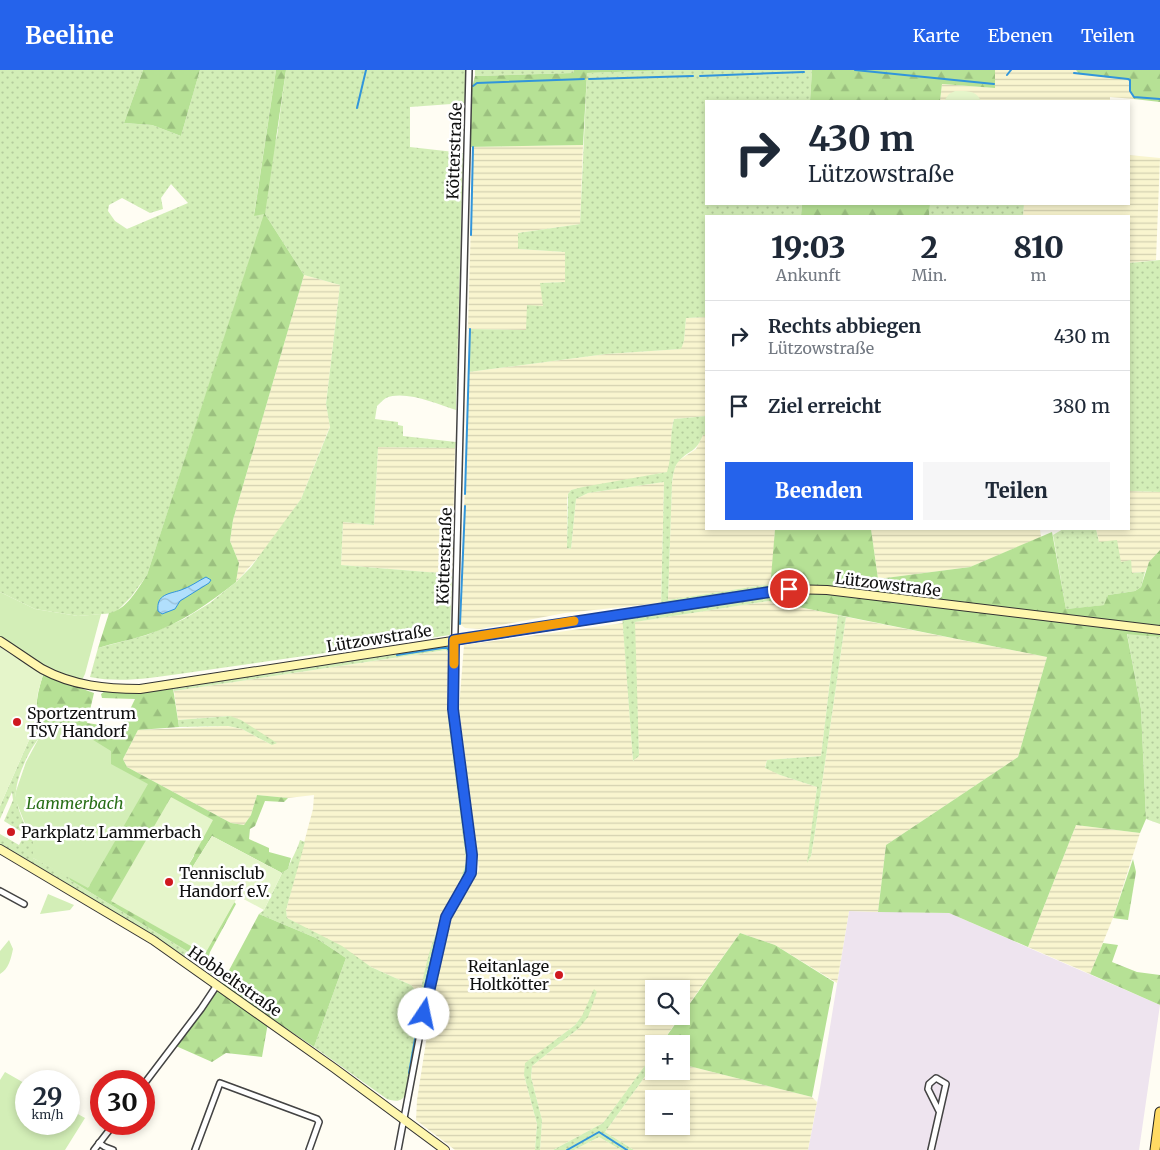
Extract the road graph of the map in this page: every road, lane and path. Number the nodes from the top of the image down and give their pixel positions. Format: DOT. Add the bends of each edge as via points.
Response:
graph roads {
  1 [pos="469,70"];
  2 [pos="1160,630"];
  3 [pos="454,640"];
  4 [pos="0,641"];
  5 [pos="0,849"];
  6 [pos="0,891"];
  7 [pos="24,904"];
  8 [pos="217,985"];
  9 [pos="155,1070"];
  10 [pos="939,1111"];
  11 [pos="1160,1112"];
  12 [pos="404,1119"];
  13 [pos="105,1135"];
  14 [pos="99,1143"];
  15 [pos="196,1149"];
  16 [pos="94,1150"];
  17 [pos="113,1150"];
  18 [pos="203,1150"];
  19 [pos="309,1150"];
  20 [pos="398,1150"];
  21 [pos="445,1150"];
  22 [pos="931,1150"];
  23 [pos="1155,1150"];
  1 -- 3 [label="street, Kötterstraße"];
  2 -- 3 [label="street, Lützowstraße" via="827,590 789,589"];
  3 -- 4 [label="street, Lützowstraße" via="140,689 96,687 58,676"];
  3 -- 12 [label="street, Kötterstraße" via="453,709 472,855 471,873 446,917 427,996"];
  5 -- 8 [label="street, Hobbeltstraße" via="153,940"];
  6 -- 7 [label="street"];
  8 -- 9 [label="street"];
  8 -- 12 [label="street, Hobbeltstraße"];
  10 -- 10 [label="street" via="946,1084 936,1078 928,1084 928,1089"];
  10 -- 22 [label="street"];
  11 -- 23 [label="main road"];
  12 -- 20 [label="street, Kötterstraße"];
  12 -- 21 [label="street, Hobbeltstraße"];
  13 -- 14 [label="street"];
  14 -- 16 [label="street"];
  14 -- 17 [label="street"];
  15 -- 18 [label="street"];
  15 -- 19 [label="street" via="220,1083 317,1119 319,1122"];
}
